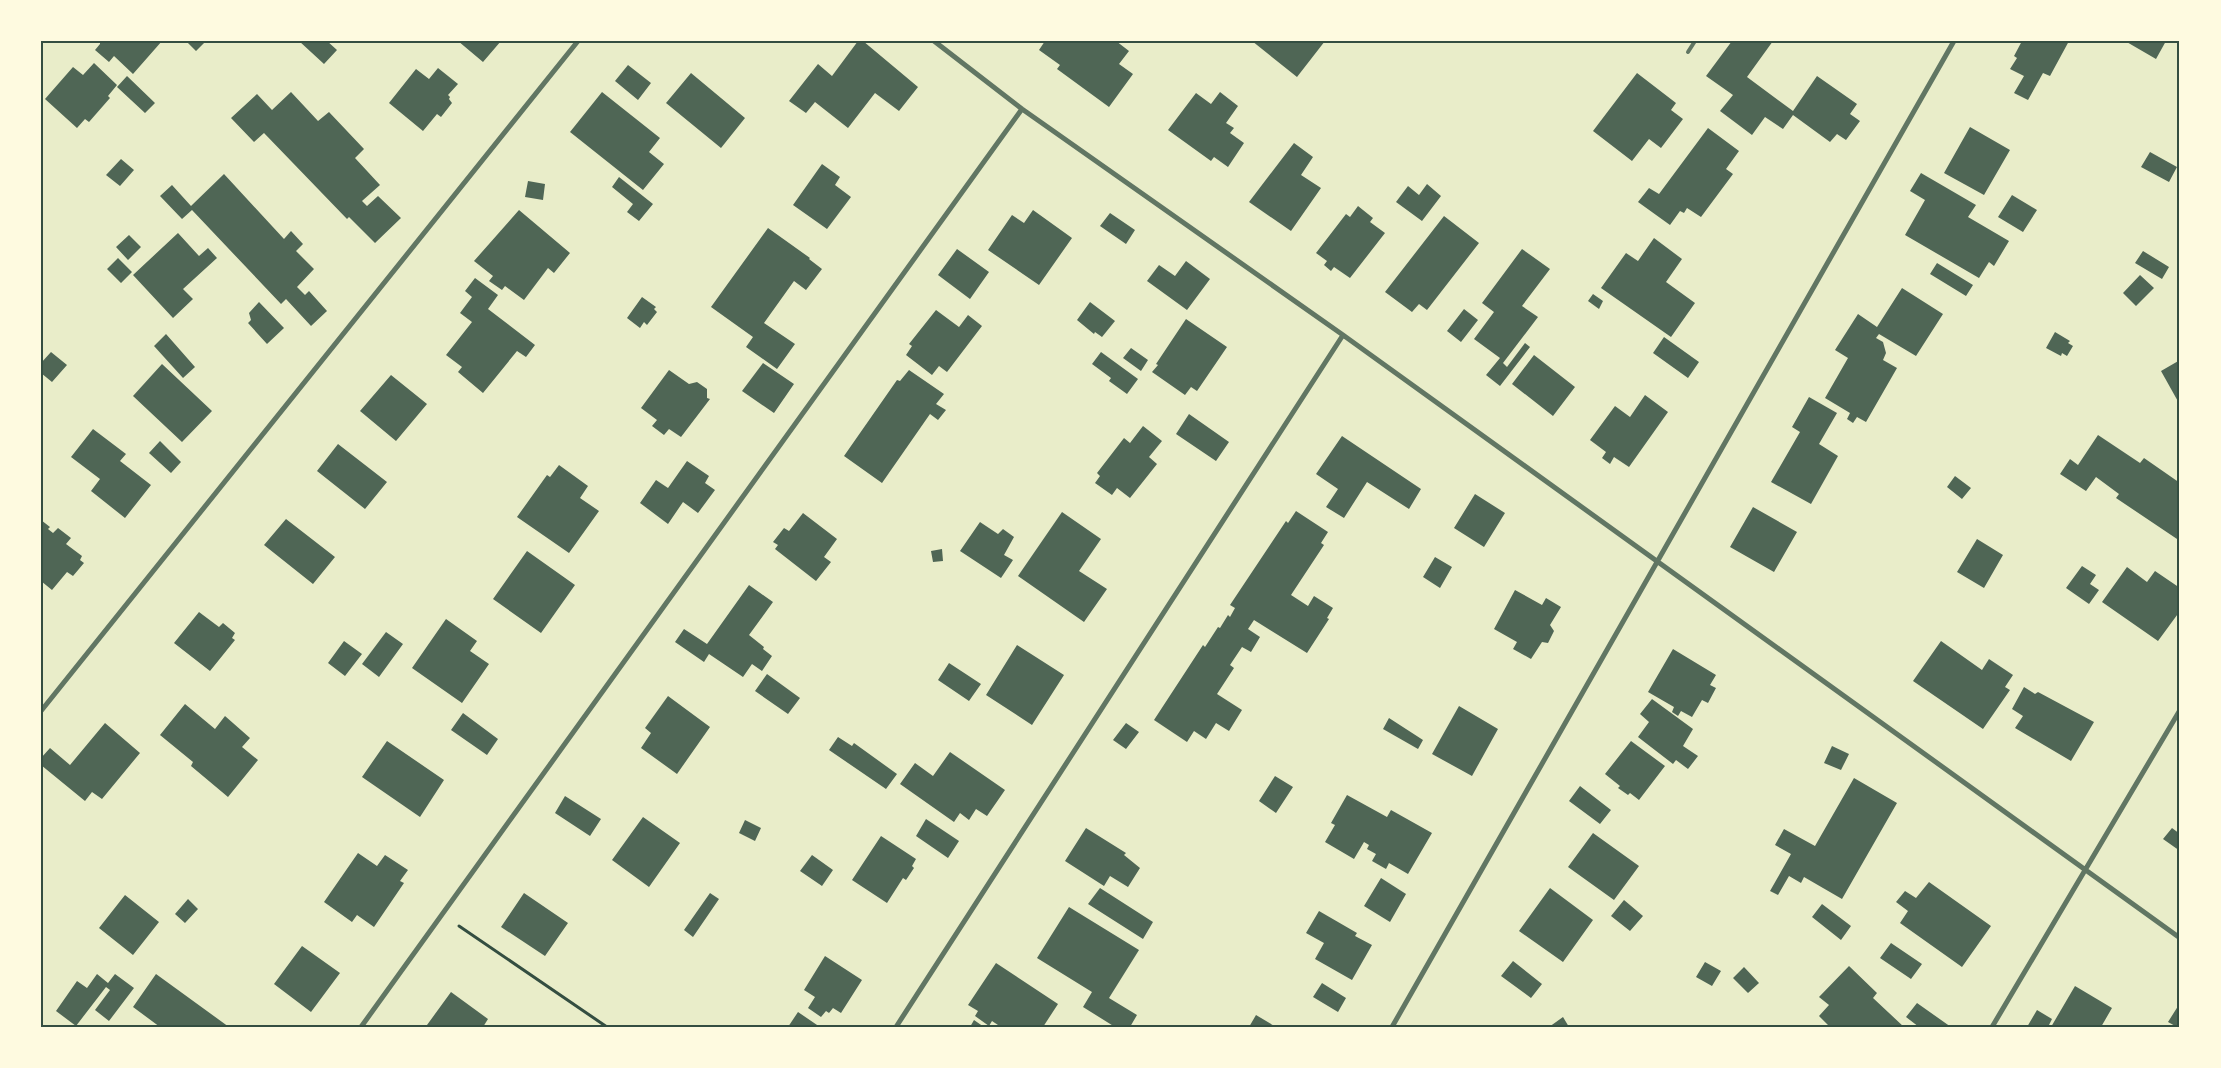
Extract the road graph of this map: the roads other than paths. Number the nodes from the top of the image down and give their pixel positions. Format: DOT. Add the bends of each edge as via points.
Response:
graph roads {
  1 [pos="578,41"];
  2 [pos="934,41"];
  3 [pos="1695,41"];
  4 [pos="1954,41"];
  5 [pos="1688,52"];
  6 [pos="1022,110"];
  7 [pos="1343,335"];
  8 [pos="1657,563"];
  9 [pos="2180,710"];
  10 [pos="41,711"];
  11 [pos="2086,869"];
  12 [pos="2180,938"];
  13 [pos="361,1027"];
  14 [pos="896,1027"];
  15 [pos="1392,1027"];
  16 [pos="1992,1027"];
  1 -- 10 [label="street"];
  2 -- 6 [label="street"];
  3 -- 5 [label="lane"];
  4 -- 8 [label="street"];
  6 -- 7 [label="street"];
  6 -- 13 [label="street"];
  7 -- 8 [label="street"];
  7 -- 14 [label="street"];
  8 -- 11 [label="street"];
  8 -- 15 [label="street"];
  9 -- 11 [label="street"];
  11 -- 12 [label="street"];
  11 -- 16 [label="street"];
}
